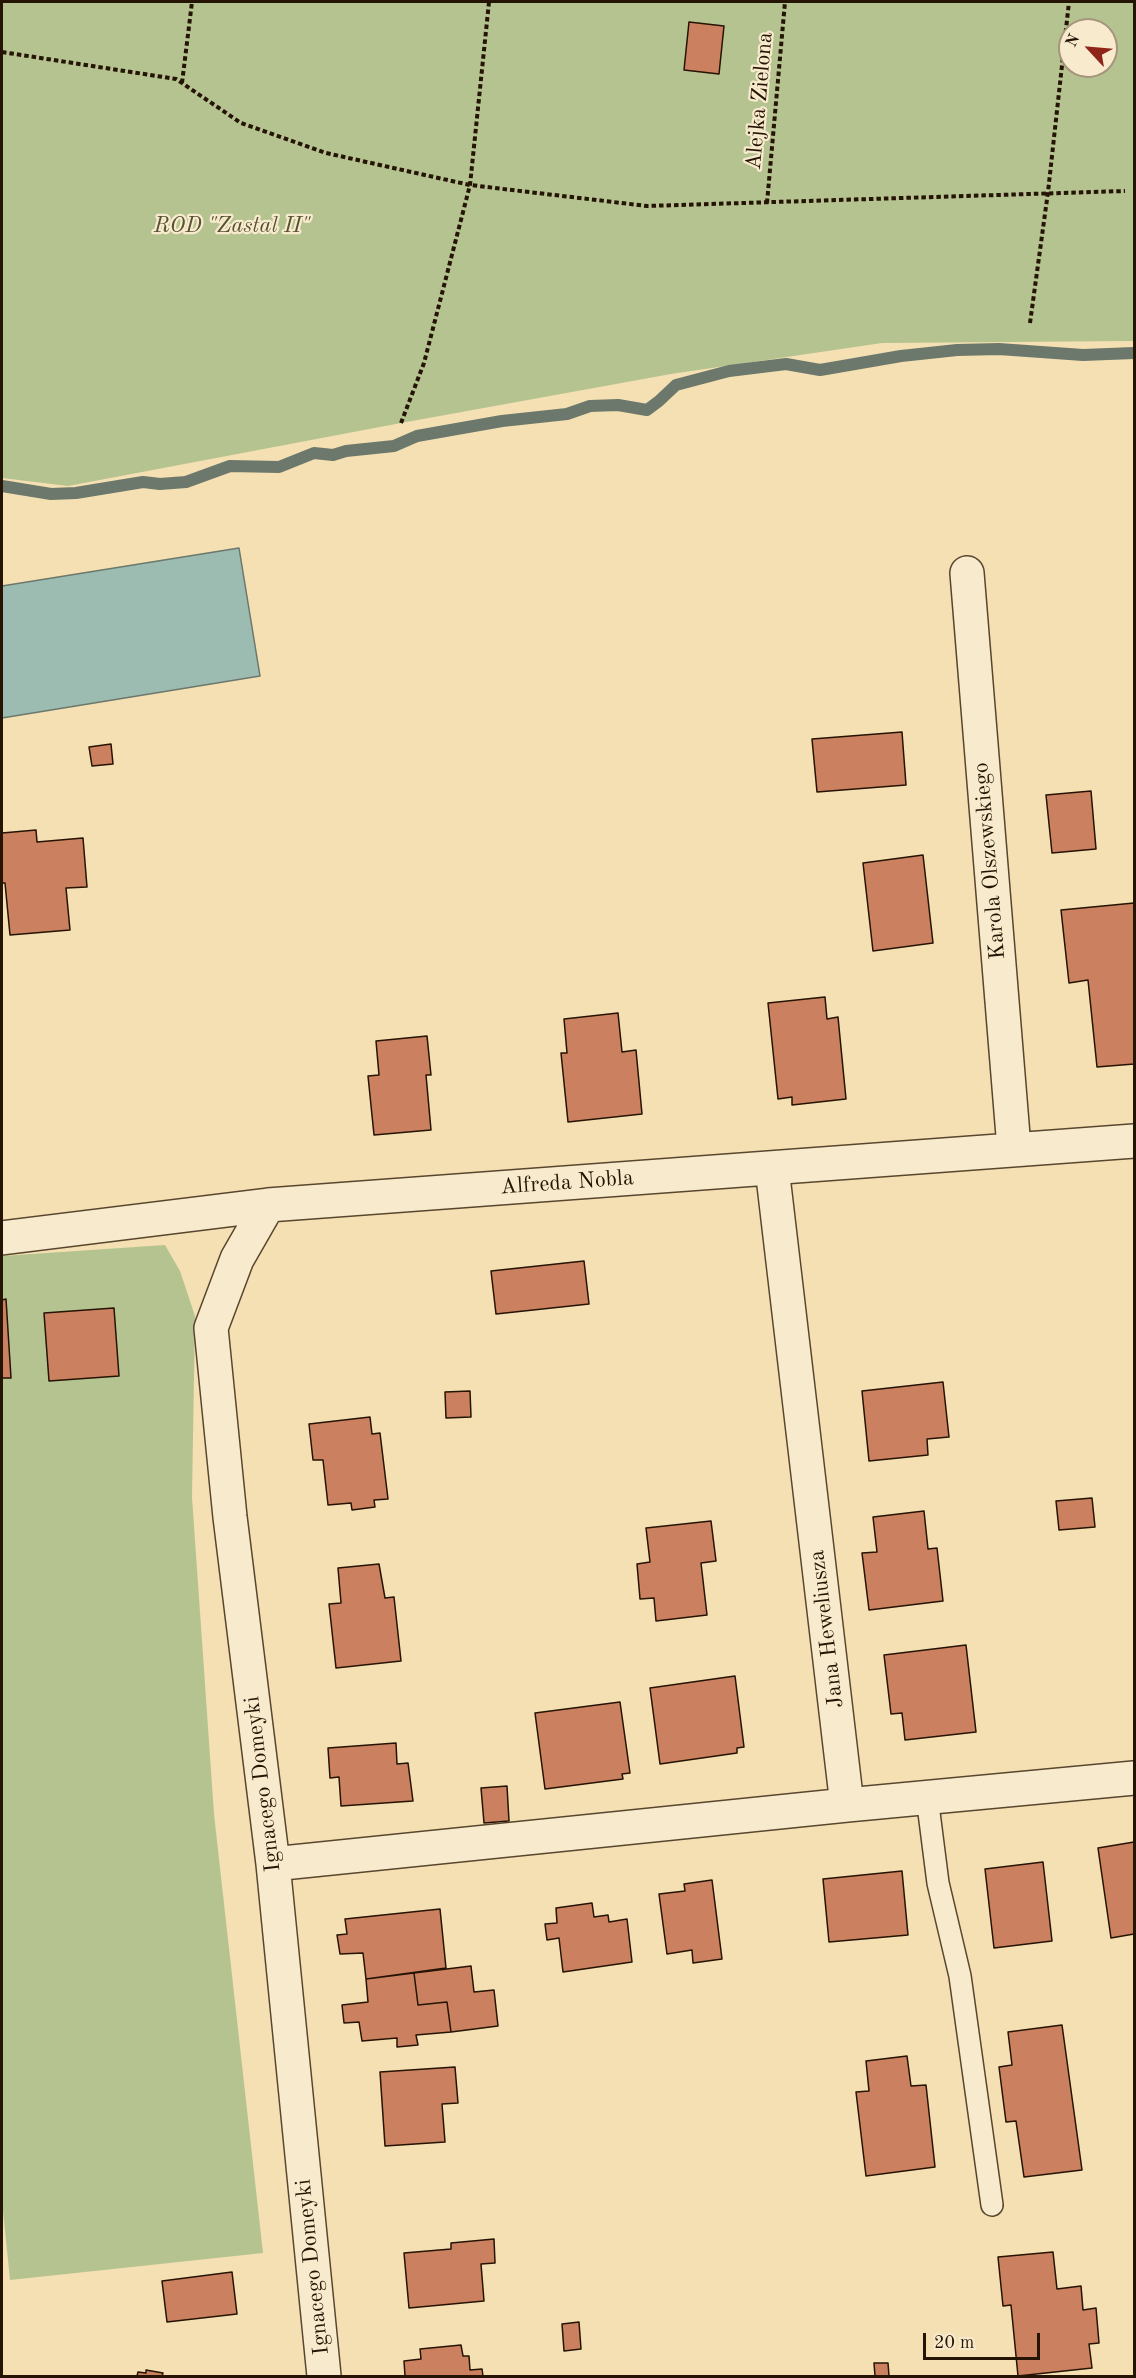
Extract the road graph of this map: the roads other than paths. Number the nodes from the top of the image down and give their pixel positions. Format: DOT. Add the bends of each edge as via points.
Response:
graph roads {
  1 [pos="967,573"];
  2 [pos="1134,1141"];
  3 [pos="1014,1148"];
  4 [pos="772,1168"];
  5 [pos="268,1205"];
  6 [pos="2,1238"];
  7 [pos="1134,1778"];
  8 [pos="927,1797"];
  9 [pos="847,1805"];
  10 [pos="273,1864"];
  11 [pos="992,2205"];
  12 [pos="324,2376"];
  1 -- 3 [label="street, Karola Olszewskiego"];
  2 -- 3 [label="street, Alfreda Nobla"];
  3 -- 4 [label="street, Alfreda Nobla"];
  4 -- 5 [label="street, Alfreda Nobla"];
  4 -- 9 [label="street, Jana Heweliusza"];
  5 -- 6 [label="street, Alfreda Nobla"];
  5 -- 10 [label="street, Ignacego Domeyki" via="237,1259 211,1328"];
  7 -- 8 [label="street"];
  8 -- 9 [label="street"];
  8 -- 11 [label="lane" via="938,1882 960,1976"];
  9 -- 10 [label="street"];
  10 -- 12 [label="street, Ignacego Domeyki"];
}
